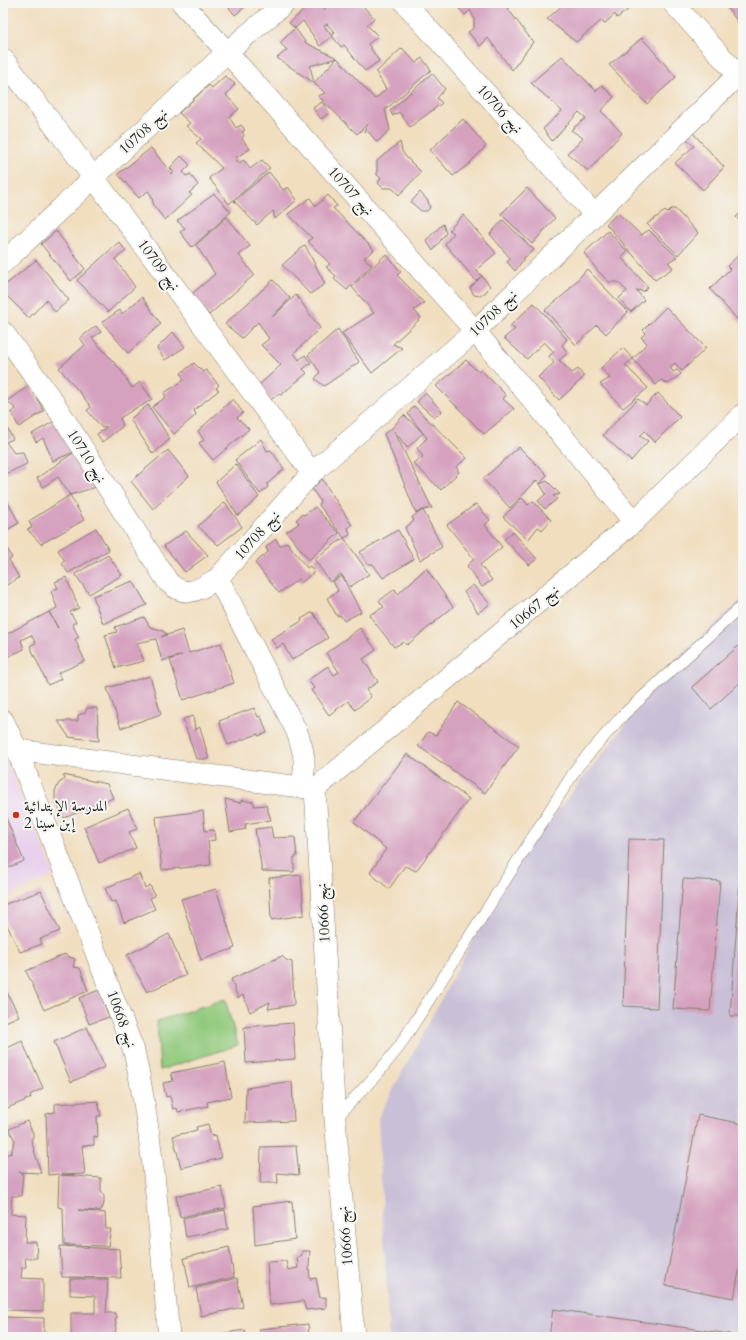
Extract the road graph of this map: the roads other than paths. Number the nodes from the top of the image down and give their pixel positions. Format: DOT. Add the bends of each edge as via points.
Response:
graph roads {
  1 [pos="182,3"];
  2 [pos="285,3"];
  3 [pos="405,3"];
  4 [pos="673,3"];
  5 [pos="227,52"];
  6 [pos="3,59"];
  7 [pos="740,76"];
  8 [pos="94,178"];
  9 [pos="594,214"];
  10 [pos="3,263"];
  11 [pos="475,330"];
  12 [pos="3,332"];
  13 [pos="743,414"];
  14 [pos="312,473"];
  15 [pos="634,522"];
  16 [pos="218,578"];
  17 [pos="168,582"];
  18 [pos="743,605"];
  19 [pos="3,720"];
  20 [pos="17,750"];
  21 [pos="309,788"];
  22 [pos="335,1119"];
  23 [pos="169,1337"];
  24 [pos="354,1337"];
  1 -- 5 [label="street, نهج 10707"];
  2 -- 5 [label="street, نهج 10708"];
  3 -- 9 [label="street, نهج 10706"];
  4 -- 7 [label="street, نهج 10708"];
  5 -- 8 [label="street, نهج 10708"];
  5 -- 11 [label="street, نهج 10707"];
  6 -- 8 [label="street, نهج 10709"];
  7 -- 9 [label="street, نهج 10708"];
  8 -- 10 [label="street, نهج 10708"];
  8 -- 14 [label="street, نهج 10709"];
  9 -- 11 [label="street, نهج 10708"];
  11 -- 14 [label="street, نهج 10708"];
  11 -- 15 [label="street, نهج 10707"];
  12 -- 17 [label="street, نهج 10710" via="54,403"];
  13 -- 15 [label="street, نهج 10667"];
  14 -- 16 [label="street, نهج 10708"];
  15 -- 21 [label="street, نهج 10667"];
  16 -- 17 [label="street, نهج 10708" via="193,591 184,592"];
  16 -- 21 [label="street" via="296,730 302,744"];
  18 -- 22 [label="lane" via="623,715 578,766 399,1047"];
  19 -- 20 [label="street, نهج 10668"];
  20 -- 21 [label="street"];
  20 -- 23 [label="street, نهج 10668" via="134,1051 149,1133"];
  21 -- 22 [label="street, نهج 10666"];
  22 -- 24 [label="street, نهج 10666"];
}
